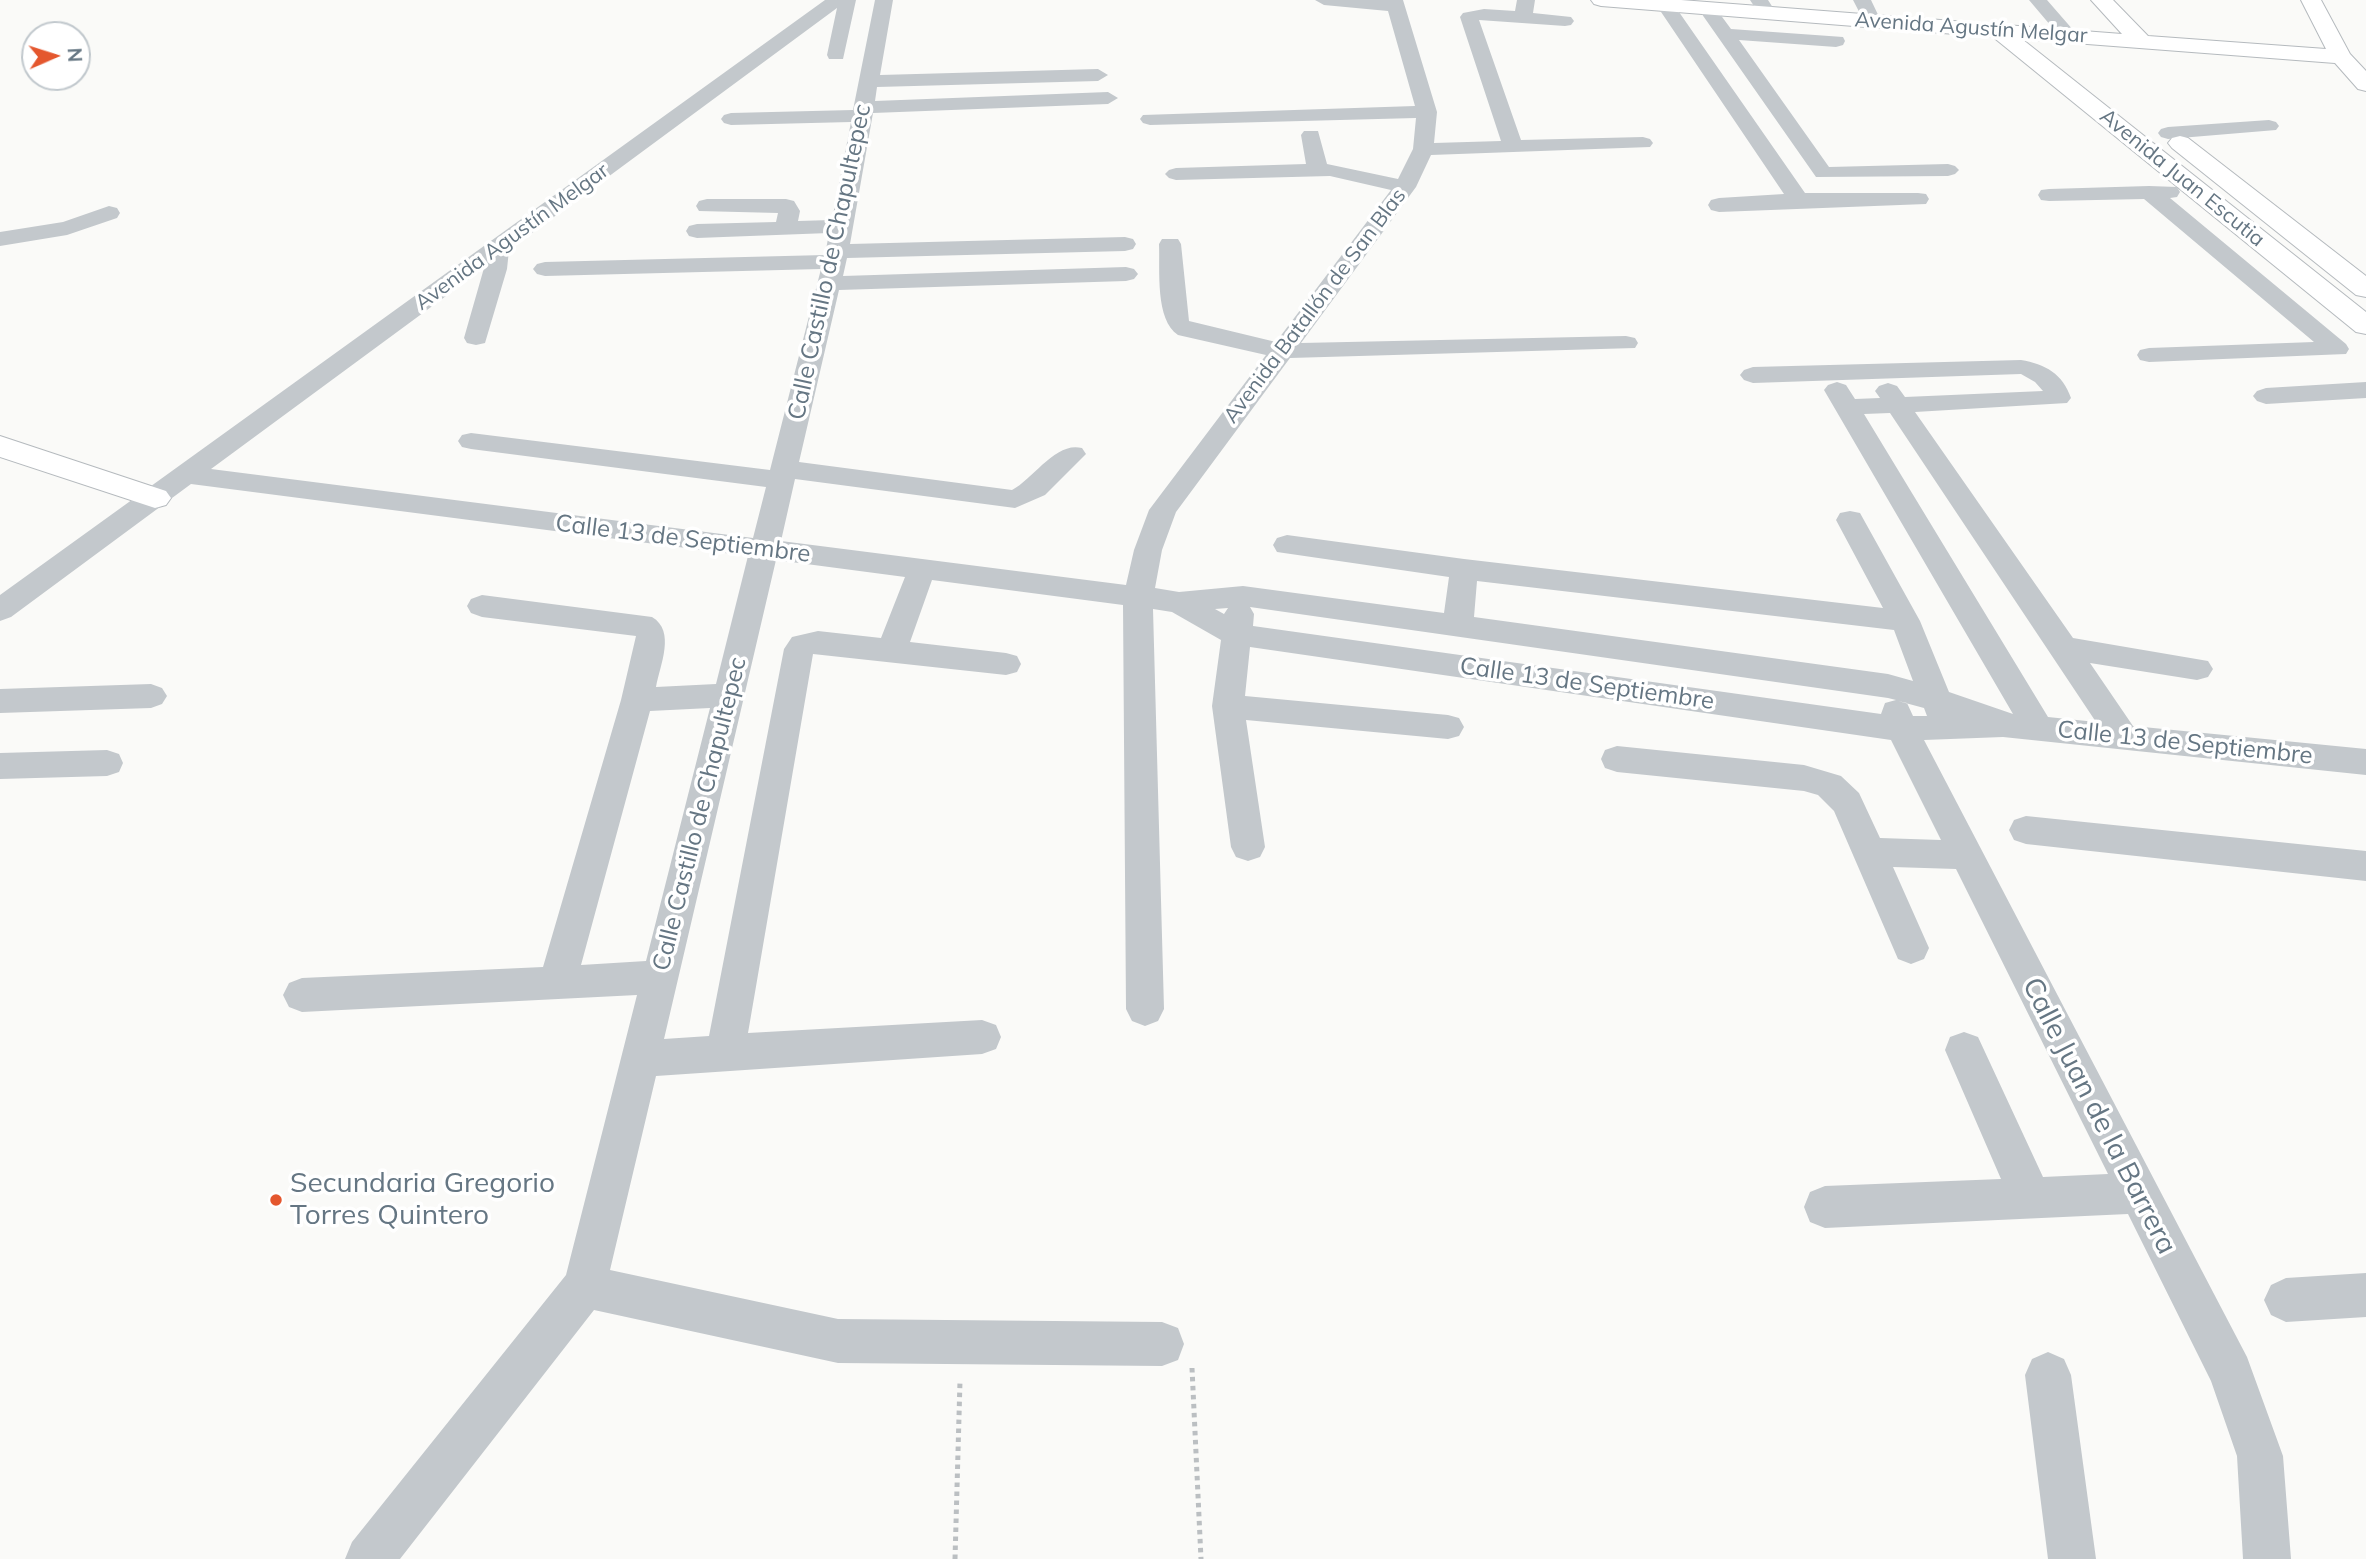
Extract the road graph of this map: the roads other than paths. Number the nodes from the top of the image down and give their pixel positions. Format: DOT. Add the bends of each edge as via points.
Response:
graph roads {
  1 [pos="836,0"];
  2 [pos="847,0"];
  3 [pos="884,0"];
  4 [pos="1324,0"];
  5 [pos="1601,0"];
  6 [pos="1609,0"];
  7 [pos="1862,0"];
  8 [pos="2038,0"];
  9 [pos="2101,0"];
  10 [pos="2311,0"];
  11 [pos="1396,3"];
  12 [pos="1666,6"];
  13 [pos="1763,7"];
  14 [pos="1525,8"];
  15 [pos="1708,10"];
  16 [pos="1565,21"];
  17 [pos="1872,21"];
  18 [pos="1998,30"];
  19 [pos="1725,34"];
  20 [pos="2140,40"];
  21 [pos="1836,41"];
  22 [pos="2071,47"];
  23 [pos="836,55"];
  24 [pos="2341,57"];
  25 [pos="1098,75"];
  26 [pos="2366,84"];
  27 [pos="1108,98"];
  28 [pos="865,101"];
  29 [pos="2147,116"];
  30 [pos="731,119"];
  31 [pos="2269,126"];
  32 [pos="1425,131"];
  33 [pos="1399,133"];
  34 [pos="2168,133"];
  35 [pos="1336,134"];
  36 [pos="1311,135"];
  37 [pos="1643,143"];
  38 [pos="1513,147"];
  39 [pos="1948,170"];
  40 [pos="1318,171"];
  41 [pos="1823,173"];
  42 [pos="1176,174"];
  43 [pos="1781,174"];
  44 [pos="1405,187"];
  45 [pos="2197,190"];
  46 [pos="2149,192"];
  47 [pos="2049,195"];
  48 [pos="1919,199"];
  49 [pos="1799,200"];
  50 [pos="1719,205"];
  51 [pos="707,206"];
  52 [pos="109,213"];
  53 [pos="786,229"];
  54 [pos="697,231"];
  55 [pos="0,239"];
  56 [pos="1125,244"];
  57 [pos="1170,244"];
  58 [pos="498,247"];
  59 [pos="835,255"];
  60 [pos="2284,260"];
  61 [pos="2236,263"];
  62 [pos="545,269"];
  63 [pos="1126,274"];
  64 [pos="2366,289"];
  65 [pos="2366,326"];
  66 [pos="476,338"];
  67 [pos="1626,344"];
  68 [pos="2366,348"];
  69 [pos="2337,349"];
  70 [pos="1282,351"];
  71 [pos="2149,355"];
  72 [pos="1875,372"];
  73 [pos="1826,373"];
  74 [pos="1753,374"];
  75 [pos="2366,390"];
  76 [pos="2266,396"];
  77 [pos="1896,404"];
  78 [pos="1847,407"];
  79 [pos="471,441"];
  80 [pos="0,446"];
  81 [pos="1073,454"];
  82 [pos="0,472"];
  83 [pos="188,475"];
  84 [pos="782,475"];
  85 [pos="155,498"];
  86 [pos="128,517"];
  87 [pos="1850,520"];
  88 [pos="1287,545"];
  89 [pos="764,550"];
  90 [pos="922,569"];
  91 [pos="1464,569"];
  92 [pos="1243,596"];
  93 [pos="1138,597"];
  94 [pos="1179,602"];
  95 [pos="482,606"];
  96 [pos="0,610"];
  97 [pos="1905,621"];
  98 [pos="1458,626"];
  99 [pos="1235,634"];
  100 [pos="2063,648"];
  101 [pos="892,650"];
  102 [pos="1006,664"];
  103 [pos="2197,668"];
  104 [pos="1888,686"];
  105 [pos="729,695"];
  106 [pos="151,696"];
  107 [pos="636,700"];
  108 [pos="0,701"];
  109 [pos="1228,706"];
  110 [pos="1942,715"];
  111 [pos="1448,727"];
  112 [pos="2038,728"];
  113 [pos="1902,729"];
  114 [pos="2123,736"];
  115 [pos="1617,760"];
  116 [pos="2366,762"];
  117 [pos="107,763"];
  118 [pos="0,766"];
  119 [pos="2026,830"];
  120 [pos="1248,847"];
  121 [pos="1871,852"];
  122 [pos="1965,855"];
  123 [pos="2366,866"];
  124 [pos="1911,948"];
  125 [pos="661,977"];
  126 [pos="557,983"];
  127 [pos="302,995"];
  128 [pos="1145,1009"];
  129 [pos="982,1037"];
  130 [pos="1964,1050"];
  131 [pos="725,1052"];
  132 [pos="640,1059"];
  133 [pos="2139,1193"];
  134 [pos="2031,1198"];
  135 [pos="1825,1207"];
  136 [pos="585,1286"];
  137 [pos="2366,1295"];
  138 [pos="2286,1300"];
  139 [pos="1162,1344"];
  140 [pos="2048,1375"];
  141 [pos="369,1559"];
  142 [pos="2073,1559"];
  143 [pos="2267,1559"];
  1 -- 58 [label="street, Avenida Agustín Melgar"];
  2 -- 23 [label="street"];
  3 -- 28 [label="street, Calle Castillo de Chapultepec"];
  4 -- 11 [label="street"];
  5 -- 6 [label="main road, Avenida Agustín Melgar"];
  6 -- 12 [label="main road, Avenida Agustín Melgar"];
  7 -- 17 [label="street"];
  8 -- 22 [label="street"];
  9 -- 20 [label="main road"];
  10 -- 24 [label="main road"];
  11 -- 32 [label="street"];
  12 -- 15 [label="main road, Avenida Agustín Melgar"];
  12 -- 43 [label="street"];
  13 -- 15 [label="main road, Avenida Agustín Melgar"];
  13 -- 17 [label="main road, Avenida Agustín Melgar"];
  14 -- 16 [label="street"];
  14 -- 38 [label="street" via="1469,17"];
  15 -- 19 [label="street"];
  17 -- 18 [label="main road, Avenida Agustín Melgar"];
  18 -- 22 [label="main road, Avenida Agustín Melgar" via="2041,33"];
  18 -- 45 [label="main road, Avenida Juan Escutia"];
  19 -- 21 [label="street"];
  19 -- 41 [label="street"];
  20 -- 22 [label="main road, Avenida Agustín Melgar"];
  20 -- 24 [label="main road, Avenida Agustín Melgar"];
  24 -- 26 [label="main road"];
  25 -- 28 [label="street"];
  27 -- 28 [label="street"];
  28 -- 30 [label="street"];
  28 -- 59 [label="street, Calle Castillo de Chapultepec"];
  29 -- 34 [label="main road, Avenida Juan Escutia"];
  31 -- 34 [label="street"];
  32 -- 33 [label="street"];
  32 -- 36 [label="street" via="1151,128"];
  32 -- 38 [label="street"];
  32 -- 44 [label="street, Avenida Batallón de San Blas"];
  34 -- 64 [label="main road, Avenida Juan Escutia"];
  35 -- 36 [label="street"];
  36 -- 40 [label="street"];
  37 -- 38 [label="street"];
  39 -- 41 [label="street"];
  40 -- 42 [label="street"];
  40 -- 44 [label="street"];
  41 -- 43 [label="street"];
  43 -- 49 [label="street"];
  44 -- 70 [label="street, Avenida Batallón de San Blas"];
  45 -- 46 [label="street"];
  45 -- 60 [label="main road, Avenida Juan Escutia"];
  46 -- 47 [label="street"];
  46 -- 61 [label="street"];
  48 -- 49 [label="street"];
  49 -- 50 [label="street"];
  51 -- 53 [label="street" via="786,206"];
  52 -- 55 [label="street" via="67,228"];
  53 -- 54 [label="street"];
  53 -- 59 [label="street"];
  56 -- 59 [label="street"];
  57 -- 70 [label="street" via="1179,326"];
  58 -- 66 [label="street"];
  58 -- 83 [label="street, Avenida Agustín Melgar"];
  59 -- 62 [label="street"];
  59 -- 63 [label="street"];
  59 -- 84 [label="street, Calle Castillo de Chapultepec"];
  60 -- 61 [label="street"];
  60 -- 65 [label="main road, Avenida Juan Escutia"];
  61 -- 69 [label="street"];
  67 -- 70 [label="street"];
  68 -- 69 [label="street"];
  69 -- 71 [label="street"];
  70 -- 93 [label="street, Avenida Batallón de San Blas" via="1163,510"];
  72 -- 73 [label="street"];
  72 -- 77 [label="street"];
  72 -- 77 [label="street" via="2033,368 2056,390 2058,398"];
  73 -- 74 [label="street"];
  73 -- 78 [label="street"];
  75 -- 76 [label="street"];
  77 -- 78 [label="street"];
  77 -- 100 [label="street"];
  78 -- 112 [label="street"];
  79 -- 84 [label="street"];
  80 -- 85 [label="main road"];
  81 -- 84 [label="street" via="1035,489 1015,499"];
  82 -- 86 [label="main road"];
  83 -- 85 [label="street, Avenida Agustín Melgar"];
  83 -- 89 [label="street, Calle 13 de Septiembre"];
  84 -- 89 [label="street, Calle Castillo de Chapultepec"];
  85 -- 86 [label="street, Avenida Agustín Melgar"];
  86 -- 96 [label="street, Avenida Agustín Melgar"];
  87 -- 97 [label="street"];
  88 -- 91 [label="street"];
  89 -- 90 [label="street, Calle 13 de Septiembre"];
  89 -- 105 [label="street, Calle Castillo de Chapultepec"];
  90 -- 93 [label="street, Calle 13 de Septiembre"];
  90 -- 101 [label="street"];
  91 -- 97 [label="street"];
  91 -- 98 [label="street"];
  92 -- 94 [label="street, Calle 13 de Septiembre"];
  92 -- 98 [label="street, Calle 13 de Septiembre"];
  92 -- 99 [label="street"];
  93 -- 94 [label="street, Calle 13 de Septiembre"];
  93 -- 128 [label="street, Avenida Batallón de San Blas"];
  94 -- 99 [label="street, Calle 13 de Septiembre"];
  95 -- 107 [label="street" via="648,629"];
  97 -- 110 [label="street"];
  98 -- 104 [label="street, Calle 13 de Septiembre"];
  99 -- 109 [label="street"];
  99 -- 113 [label="street, Calle 13 de Septiembre"];
  100 -- 103 [label="street"];
  100 -- 114 [label="street"];
  101 -- 102 [label="street"];
  101 -- 131 [label="street" via="812,642 803,645 796,656"];
  104 -- 110 [label="street, Calle 13 de Septiembre"];
  104 -- 113 [label="street, Calle Juan de la Barrera"];
  105 -- 107 [label="street"];
  105 -- 125 [label="street, Calle Castillo de Chapultepec"];
  106 -- 108 [label="street"];
  107 -- 126 [label="street"];
  109 -- 111 [label="street"];
  109 -- 120 [label="street"];
  110 -- 112 [label="street, Calle 13 de Septiembre"];
  110 -- 113 [label="street, Calle 13 de Septiembre"];
  112 -- 114 [label="street, Calle 13 de Septiembre"];
  113 -- 122 [label="street, Calle Juan de la Barrera"];
  114 -- 116 [label="street, Calle 13 de Septiembre"];
  115 -- 121 [label="street" via="1804,778 1829,785 1847,803"];
  117 -- 118 [label="street"];
  119 -- 123 [label="street"];
  121 -- 122 [label="street"];
  121 -- 124 [label="street"];
  122 -- 133 [label="street, Calle Juan de la Barrera"];
  125 -- 126 [label="street"];
  125 -- 132 [label="street, Calle Castillo de Chapultepec"];
  126 -- 127 [label="street"];
  129 -- 131 [label="street"];
  130 -- 134 [label="street"];
  131 -- 132 [label="street"];
  132 -- 136 [label="street, Calle Castillo de Chapultepec"];
  133 -- 134 [label="street"];
  133 -- 143 [label="street, Calle Juan de la Barrera" via="2235,1385 2260,1456"];
  134 -- 135 [label="street"];
  136 -- 139 [label="street" via="838,1341"];
  136 -- 141 [label="street, Calle Castillo de Chapultepec"];
  137 -- 138 [label="street"];
  140 -- 142 [label="street"];
}
